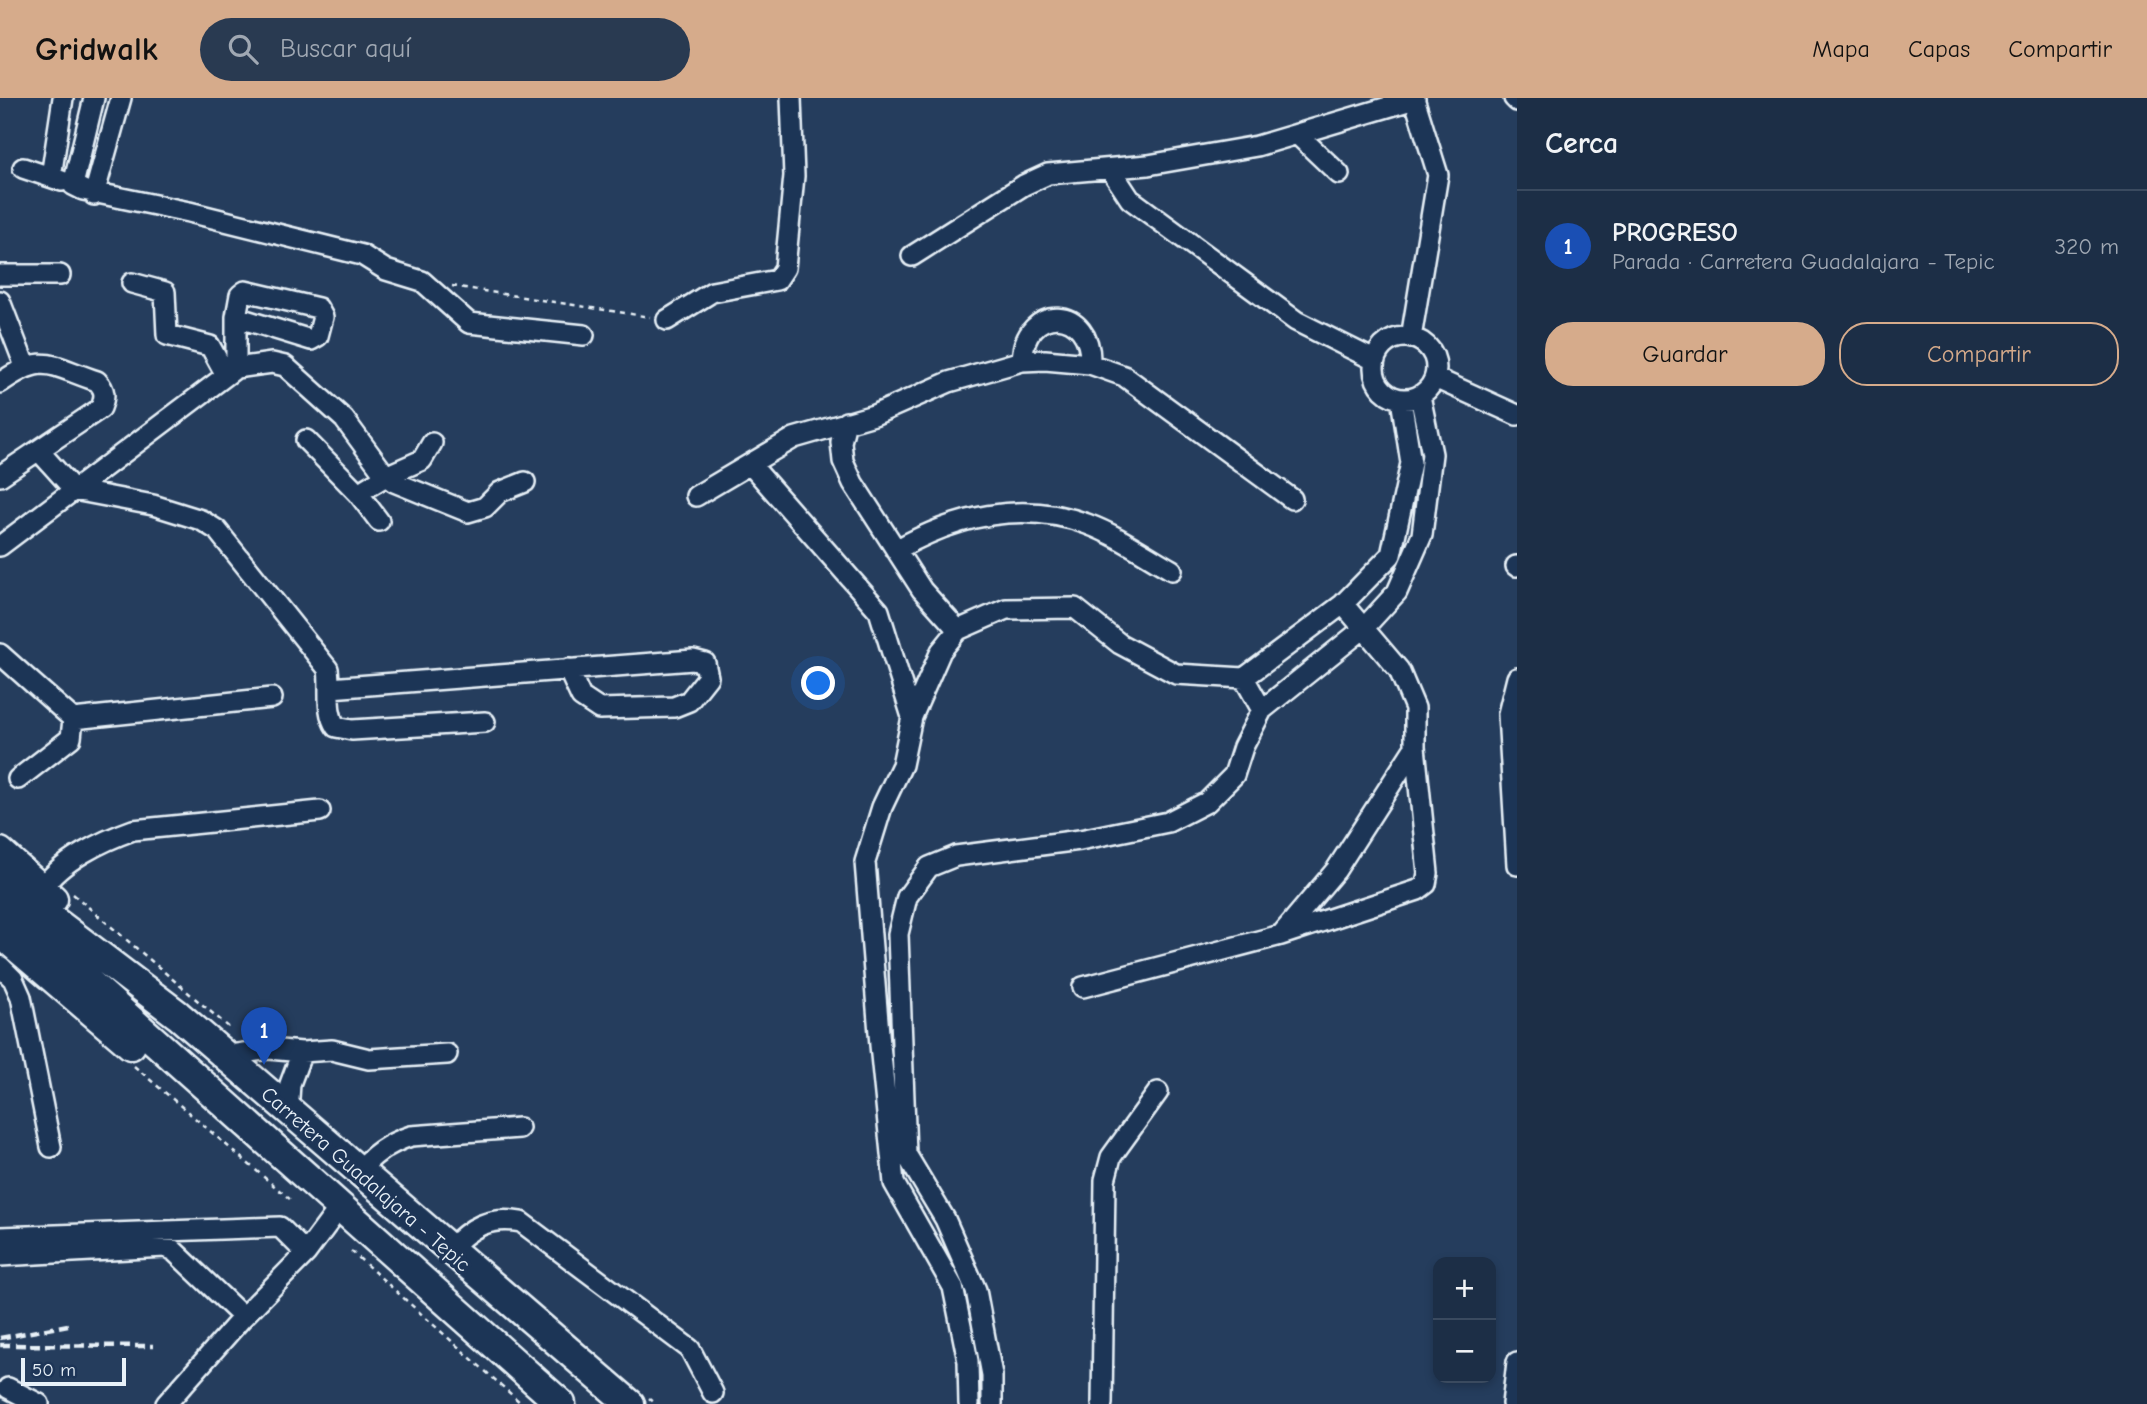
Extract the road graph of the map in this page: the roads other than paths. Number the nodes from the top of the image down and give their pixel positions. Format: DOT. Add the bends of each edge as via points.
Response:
graph roads {
  1 [pos="63,98"];
  2 [pos="94,98"];
  3 [pos="121,98"];
  4 [pos="792,98"];
  5 [pos="1415,99"];
  6 [pos="1297,134"];
  7 [pos="23,168"];
  8 [pos="1111,170"];
  9 [pos="1339,174"];
  10 [pos="51,177"];
  11 [pos="73,185"];
  12 [pos="94,195"];
  13 [pos="912,256"];
  14 [pos="0,275"];
  15 [pos="60,275"];
  16 [pos="132,283"];
  17 [pos="0,301"];
  18 [pos="236,317"];
  19 [pos="667,320"];
  20 [pos="584,335"];
  21 [pos="1411,338"];
  22 [pos="1374,360"];
  23 [pos="1022,361"];
  24 [pos="1090,364"];
  25 [pos="25,366"];
  26 [pos="231,372"];
  27 [pos="1435,378"];
  28 [pos="0,383"];
  29 [pos="1410,398"];
  30 [pos="1517,415"];
  31 [pos="846,422"];
  32 [pos="306,440"];
  33 [pos="432,443"];
  34 [pos="39,451"];
  35 [pos="750,464"];
  36 [pos="0,476"];
  37 [pos="386,476"];
  38 [pos="525,482"];
  39 [pos="75,490"];
  40 [pos="358,493"];
  41 [pos="696,496"];
  42 [pos="1292,499"];
  43 [pos="379,521"];
  44 [pos="0,546"];
  45 [pos="896,550"];
  46 [pos="1172,570"];
  47 [pos="1343,604"];
  48 [pos="1363,629"];
  49 [pos="958,630"];
  50 [pos="0,654"];
  51 [pos="568,669"];
  52 [pos="1244,678"];
  53 [pos="1517,678"];
  54 [pos="331,688"];
  55 [pos="272,698"];
  56 [pos="1262,710"];
  57 [pos="912,717"];
  58 [pos="73,719"];
  59 [pos="485,722"];
  60 [pos="1415,747"];
  61 [pos="18,779"];
  62 [pos="320,811"];
  63 [pos="0,852"];
  64 [pos="1517,865"];
  65 [pos="0,880"];
  66 [pos="41,889"];
  67 [pos="0,903"];
  68 [pos="1281,935"];
  69 [pos="1,938"];
  70 [pos="0,966"];
  71 [pos="1083,987"];
  72 [pos="178,1015"];
  73 [pos="902,1041"];
  74 [pos="880,1045"];
  75 [pos="302,1052"];
  76 [pos="447,1054"];
  77 [pos="224,1056"];
  78 [pos="1158,1092"];
  79 [pos="288,1113"];
  80 [pos="519,1128"];
  81 [pos="51,1147"];
  82 [pos="275,1149"];
  83 [pos="358,1173"];
  84 [pos="924,1184"];
  85 [pos="902,1196"];
  86 [pos="340,1206"];
  87 [pos="0,1237"];
  88 [pos="954,1240"];
  89 [pos="449,1250"];
  90 [pos="933,1250"];
  91 [pos="306,1253"];
  92 [pos="0,1256"];
  93 [pos="243,1317"];
  94 [pos="1517,1362"];
  95 [pos="992,1375"];
  96 [pos="968,1378"];
  97 [pos="8,1388"];
  98 [pos="713,1393"];
  99 [pos="39,1404"];
  100 [pos="166,1404"];
  101 [pos="561,1404"];
  102 [pos="630,1404"];
  103 [pos="970,1404"];
  104 [pos="992,1404"];
  105 [pos="1102,1404"];
  106 [pos="1512,1404"];
  1 -- 10 [label="street"];
  2 -- 11 [label="street"];
  3 -- 12 [label="street"];
  4 -- 19 [label="street" via="794,176 785,268 777,280 712,292"];
  5 -- 6 [label="street"];
  5 -- 21 [label="street" via="1438,175"];
  6 -- 8 [label="street" via="1257,146"];
  6 -- 9 [label="street"];
  7 -- 10 [label="street"];
  8 -- 13 [label="street" via="1048,174"];
  8 -- 22 [label="street" via="1130,200 1296,321"];
  10 -- 11 [label="street"];
  11 -- 12 [label="street"];
  12 -- 20 [label="street" via="189,212 362,255 386,270 422,281 469,323"];
  14 -- 15 [label="street"];
  16 -- 26 [label="street" via="165,292 167,335 211,346"];
  17 -- 25 [label="street"];
  18 -- 26 [label="street"];
  21 -- 22 [label="street" via="1395,338"];
  21 -- 27 [label="street" via="1433,354"];
  22 -- 29 [label="street" via="1375,378 1384,392"];
  23 -- 24 [label="street"];
  23 -- 24 [label="street" via="1023,342 1032,327 1049,319 1067,319 1083,329 1091,346"];
  23 -- 31 [label="street" via="949,382 874,415"];
  24 -- 42 [label="street" via="1124,376"];
  25 -- 28 [label="street"];
  25 -- 34 [label="street" via="45,363 97,380 104,387 101,408"];
  26 -- 37 [label="street" via="272,363 285,366 344,419"];
  26 -- 39 [label="street"];
  27 -- 29 [label="street"];
  27 -- 30 [label="street"];
  29 -- 47 [label="street" via="1411,463 1391,555"];
  29 -- 48 [label="street" via="1432,454 1422,535 1397,593"];
  31 -- 35 [label="street" via="794,438"];
  31 -- 45 [label="street" via="843,461"];
  32 -- 40 [label="street"];
  33 -- 37 [label="street" via="422,460"];
  34 -- 36 [label="street"];
  34 -- 39 [label="street"];
  35 -- 41 [label="street"];
  35 -- 57 [label="street" via="879,611"];
  37 -- 38 [label="street" via="468,512"];
  37 -- 40 [label="street"];
  39 -- 44 [label="street"];
  39 -- 54 [label="street" via="153,505 217,530 328,668"];
  40 -- 43 [label="street"];
  45 -- 46 [label="street" via="932,529 960,520 1005,514 1046,516 1086,524"];
  45 -- 49 [label="street" via="922,590"];
  47 -- 48 [label="street"];
  47 -- 52 [label="street"];
  48 -- 56 [label="street"];
  48 -- 60 [label="street" via="1399,670 1415,708"];
  49 -- 52 [label="street" via="1006,608 1075,608 1120,644 1176,674"];
  49 -- 57 [label="street" via="942,650"];
  50 -- 58 [label="street"];
  51 -- 51 [label="street" via="581,697 599,709 674,707 689,701 708,677 705,663 693,660"];
  51 -- 54 [label="street"];
  52 -- 56 [label="street"];
  53 -- 64 [label="street" via="1508,714"];
  54 -- 59 [label="street" via="328,715 336,727 352,730"];
  55 -- 58 [label="street"];
  56 -- 73 [label="street" via="1234,775 1207,802 1168,822 1080,840 956,856 929,867 907,897 898,934"];
  57 -- 74 [label="street" via="902,765 882,807 866,862"];
  58 -- 61 [label="street" via="71,738"];
  60 -- 68 [label="street" via="1336,870"];
  60 -- 68 [label="street" via="1426,884"];
  62 -- 66 [label="street" via="133,830 67,864 50,875"];
  63 -- 66 [label="highway"];
  65 -- 72 [label="highway, Carretera Guadalajara - Tepic"];
  66 -- 72 [label="highway" via="139,972"];
  67 -- 82 [label="highway, Carretera Guadalajara - Tepic"];
  68 -- 71 [label="street"];
  69 -- 82 [label="highway" via="158,1068"];
  70 -- 81 [label="street" via="22,997"];
  72 -- 77 [label="highway, Carretera Guadalajara - Tepic"];
  73 -- 74 [label="street"];
  73 -- 84 [label="street" via="906,1154"];
  74 -- 85 [label="street" via="894,1183"];
  75 -- 76 [label="street" via="332,1050 369,1059"];
  75 -- 77 [label="street" via="269,1049"];
  75 -- 79 [label="street" via="290,1084"];
  77 -- 79 [label="highway, Carretera Guadalajara - Tepic"];
  78 -- 105 [label="street" via="1111,1157 1105,1180"];
  79 -- 83 [label="highway, Carretera Guadalajara - Tepic"];
  80 -- 83 [label="street" via="396,1140 370,1157"];
  82 -- 86 [label="highway, Carretera Guadalajara - Tepic"];
  83 -- 89 [label="highway, Carretera Guadalajara - Tepic"];
  84 -- 85 [label="street"];
  84 -- 88 [label="street"];
  85 -- 90 [label="street"];
  86 -- 91 [label="street"];
  86 -- 101 [label="highway, Carretera Guadalajara - Tepic"];
  87 -- 91 [label="street" via="280,1227"];
  88 -- 90 [label="street"];
  88 -- 95 [label="street" via="976,1290"];
  89 -- 98 [label="street" via="482,1222 522,1222 690,1349"];
  89 -- 102 [label="highway, Carretera Guadalajara - Tepic"];
  90 -- 96 [label="street" via="953,1287"];
  91 -- 93 [label="street"];
  92 -- 93 [label="street" via="165,1247"];
  93 -- 100 [label="street"];
  94 -- 106 [label="street"];
  95 -- 96 [label="street"];
  95 -- 104 [label="street"];
  96 -- 103 [label="street"];
  97 -- 99 [label="street"];
}
